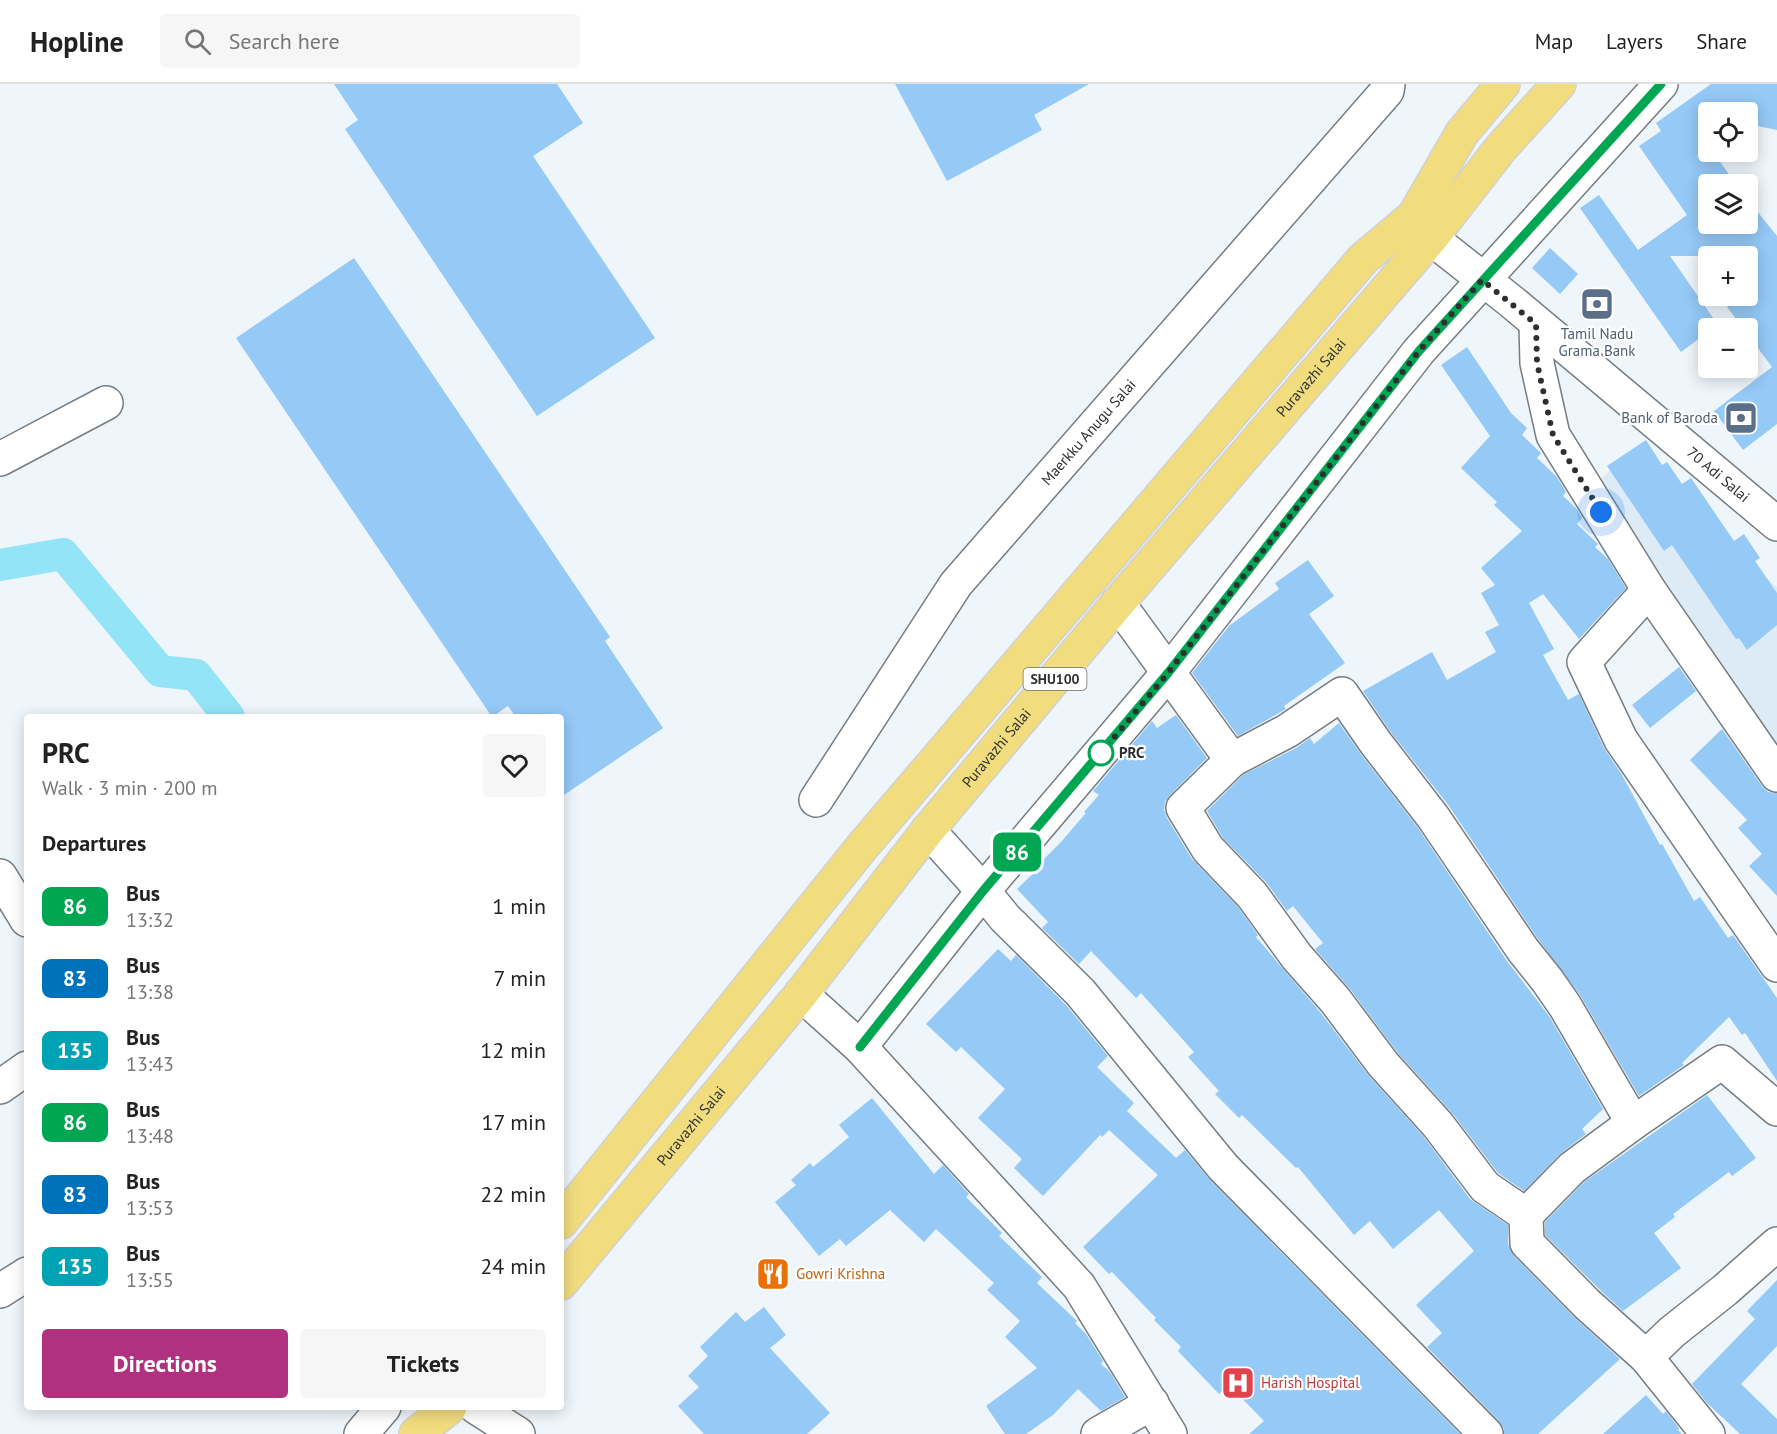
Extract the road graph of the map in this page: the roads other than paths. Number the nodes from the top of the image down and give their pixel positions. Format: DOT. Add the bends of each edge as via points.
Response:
graph roads {
  1 [pos="1388,84"];
  2 [pos="1503,84"];
  3 [pos="1559,84"];
  4 [pos="1661,84"];
  5 [pos="1423,227"];
  6 [pos="1482,280"];
  7 [pos="1536,324"];
  8 [pos="106,403"];
  9 [pos="0,459"];
  10 [pos="1777,524"];
  11 [pos="1649,590"];
  12 [pos="1118,603"];
  13 [pos="1168,673"];
  14 [pos="1232,760"];
  15 [pos="1777,775"];
  16 [pos="816,800"];
  17 [pos="928,830"];
  18 [pos="0,876"];
  19 [pos="983,891"];
  20 [pos="24,915"];
  21 [pos="1777,965"];
  22 [pos="801,994"];
  23 [pos="860,1047"];
  24 [pos="24,1070"];
  25 [pos="0,1087"];
  26 [pos="1777,1109"];
  27 [pos="1633,1123"];
  28 [pos="1526,1215"];
  29 [pos="564,1218"];
  30 [pos="1777,1244"];
  31 [pos="24,1276"];
  32 [pos="564,1279"];
  33 [pos="0,1291"];
  34 [pos="1646,1357"];
  35 [pos="1152,1403"];
  36 [pos="381,1410"];
  37 [pos="446,1410"];
  38 [pos="481,1410"];
  39 [pos="361,1434"];
  40 [pos="416,1434"];
  41 [pos="518,1434"];
  42 [pos="1098,1434"];
  43 [pos="1170,1434"];
  44 [pos="1486,1434"];
  45 [pos="1708,1434"];
  1 -- 16 [label="street, Maerkku Anugu Salai" via="1387,92 956,584"];
  2 -- 5 [label="main road, Puravazhi Salai / SHU100" via="1462,133"];
  3 -- 5 [label="main road, Puravazhi Salai / SHU100"];
  4 -- 6 [label="street"];
  5 -- 6 [label="street, 70 Adi Salai"];
  5 -- 12 [label="main road, Puravazhi Salai / SHU100"];
  5 -- 29 [label="main road, Puravazhi Salai / SHU100" via="1363,259 862,847"];
  6 -- 7 [label="street, 70 Adi Salai"];
  6 -- 13 [label="street" via="1419,351"];
  7 -- 10 [label="street, 70 Adi Salai"];
  7 -- 11 [label="street" via="1537,363 1553,435"];
  8 -- 9 [label="street"];
  11 -- 15 [label="street"];
  11 -- 21 [label="street" via="1584,662 1621,740"];
  12 -- 13 [label="street"];
  12 -- 17 [label="main road, Puravazhi Salai / SHU100"];
  13 -- 14 [label="street"];
  13 -- 19 [label="street"];
  14 -- 27 [label="street" via="1287,731 1342,694 1565,1006"];
  14 -- 28 [label="street" via="1184,808 1208,849 1252,895 1297,957 1485,1187"];
  17 -- 19 [label="street"];
  17 -- 22 [label="main road, Puravazhi Salai / SHU100"];
  18 -- 20 [label="street"];
  19 -- 23 [label="street"];
  19 -- 44 [label="street" via="1080,992 1223,1167"];
  22 -- 23 [label="street"];
  22 -- 32 [label="main road, Puravazhi Salai / SHU100"];
  23 -- 35 [label="street" via="1079,1286"];
  24 -- 25 [label="street"];
  26 -- 27 [label="street" via="1722,1062"];
  27 -- 28 [label="street" via="1572,1168"];
  28 -- 34 [label="street" via="1527,1243"];
  30 -- 34 [label="street"];
  31 -- 33 [label="street"];
  34 -- 45 [label="street"];
  35 -- 42 [label="street"];
  35 -- 43 [label="street"];
  36 -- 39 [label="street"];
  37 -- 40 [label="main road"];
  38 -- 41 [label="street"];
}
